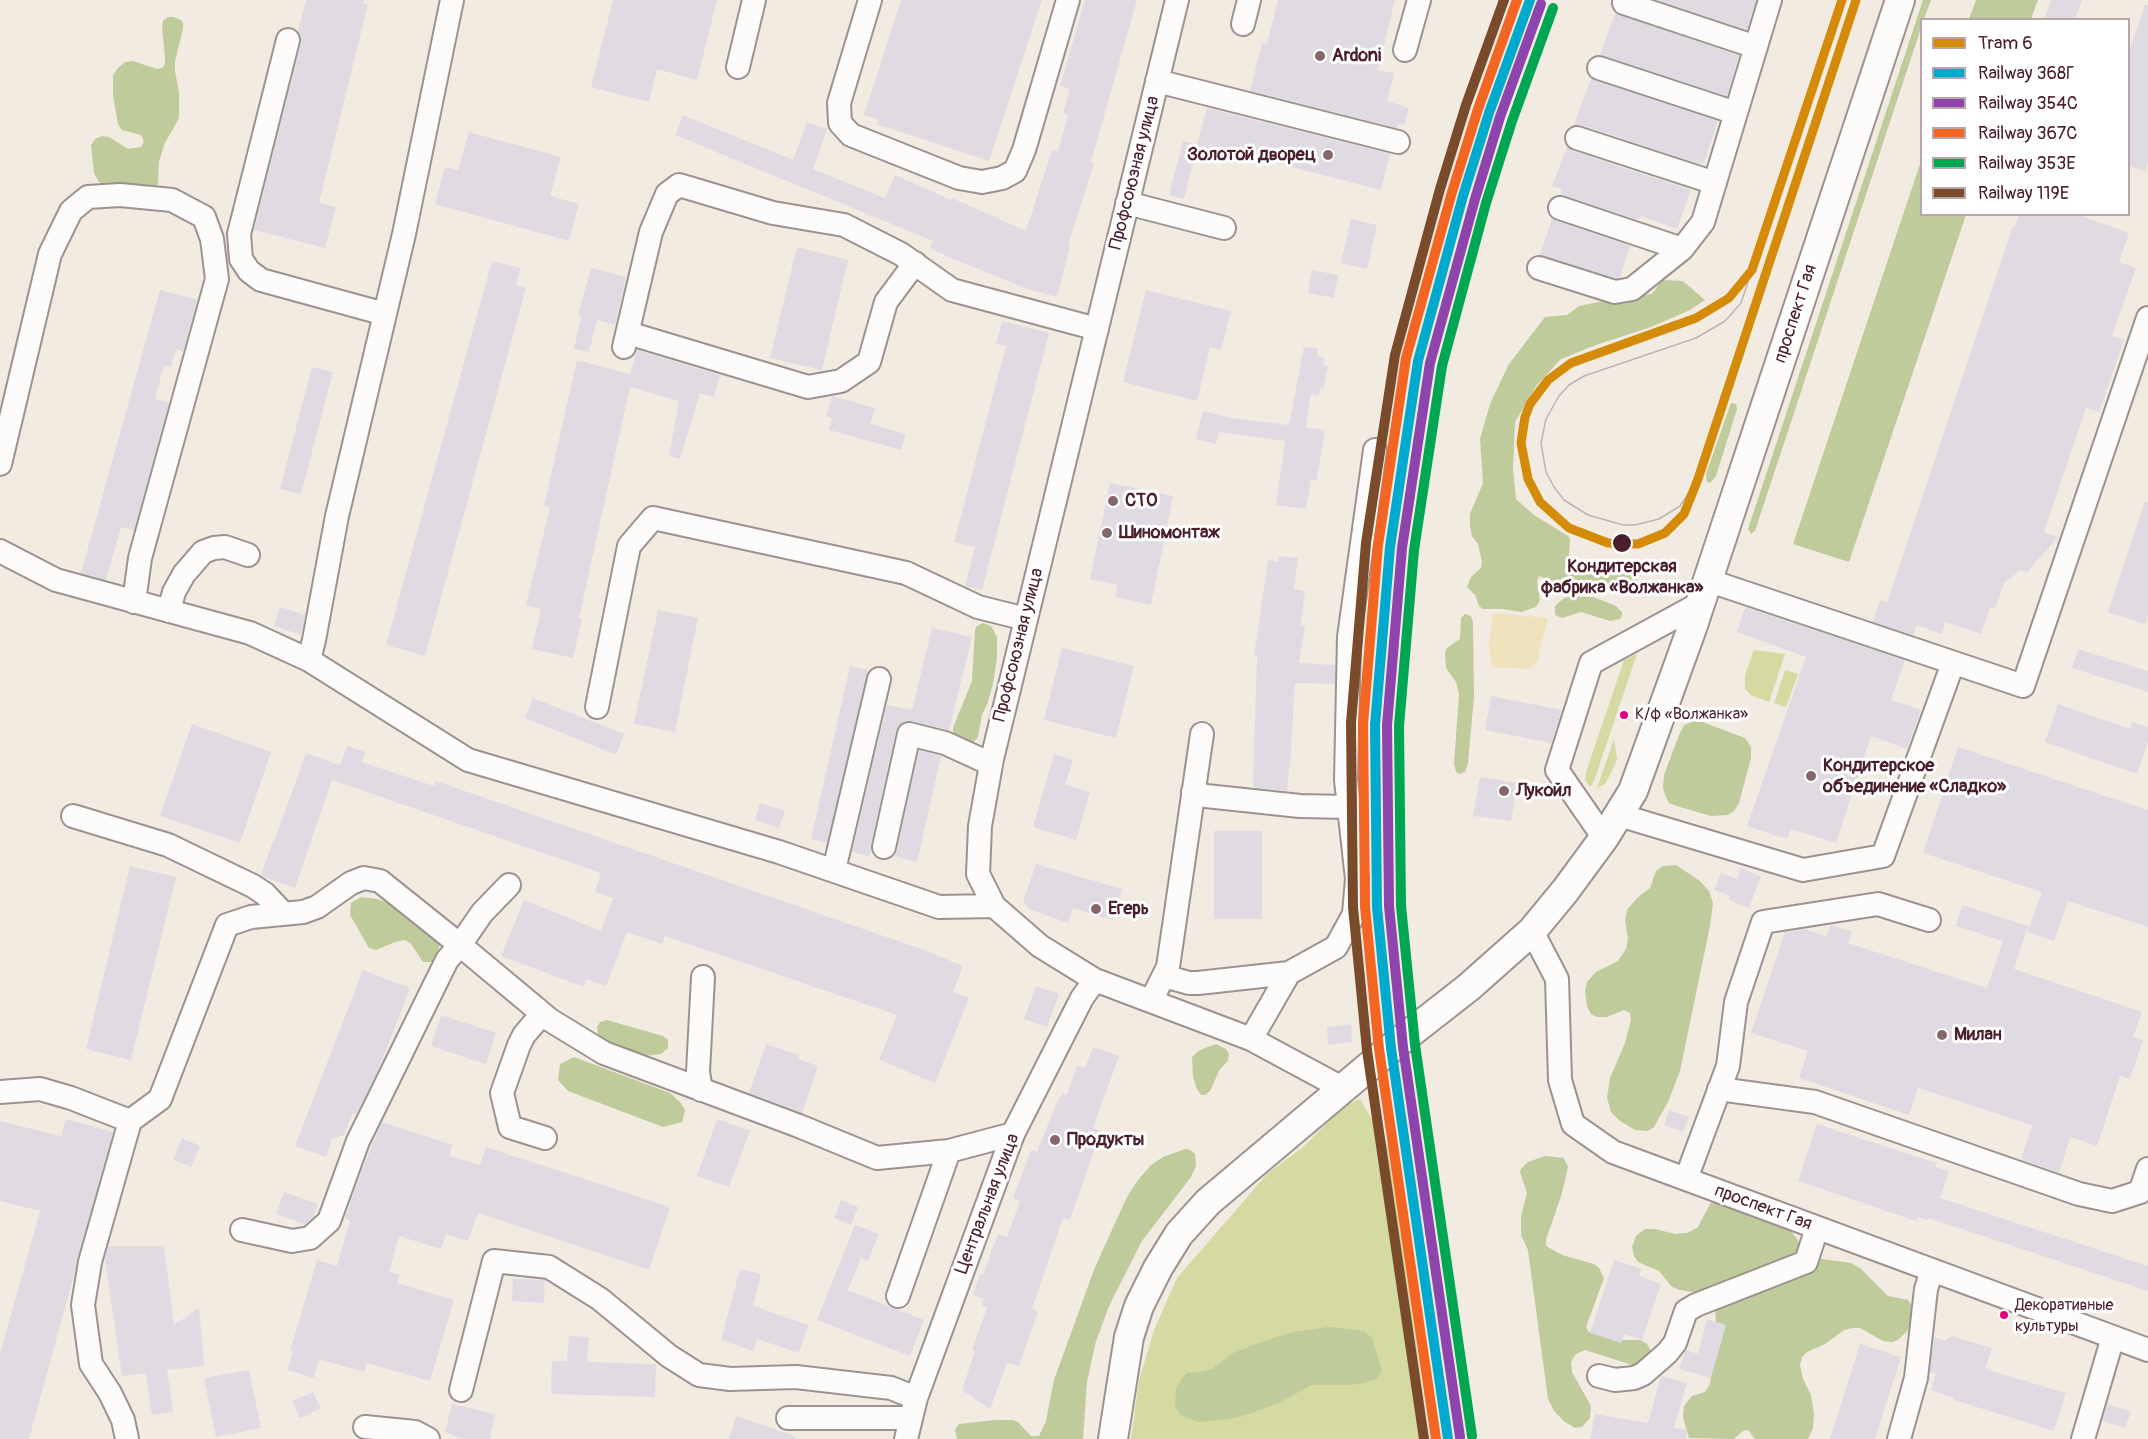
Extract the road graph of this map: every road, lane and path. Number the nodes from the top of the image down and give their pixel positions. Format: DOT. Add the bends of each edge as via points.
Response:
graph roads {
  1 [pos="452,0"];
  2 [pos="754,0"];
  3 [pos="870,0"];
  4 [pos="1068,0"];
  5 [pos="1177,0"];
  6 [pos="1249,0"];
  7 [pos="1419,0"];
  8 [pos="1770,0"];
  9 [pos="1900,0"];
  10 [pos="1624,3"];
  11 [pos="1243,24"];
  12 [pos="288,40"];
  13 [pos="1756,47"];
  14 [pos="1405,50"];
  15 [pos="738,67"];
  16 [pos="1599,68"];
  17 [pos="1157,81"];
  18 [pos="1736,113"];
  19 [pos="1577,138"];
  20 [pos="1398,142"];
  21 [pos="1715,183"];
  22 [pos="1127,203"];
  23 [pos="1560,208"];
  24 [pos="1224,228"];
  25 [pos="1682,249"];
  26 [pos="915,263"];
  27 [pos="1539,268"];
  28 [pos="385,314"];
  29 [pos="2148,318"];
  30 [pos="1096,329"];
  31 [pos="1375,450"];
  32 [pos="0,464"];
  33 [pos="0,551"];
  34 [pos="248,555"];
  35 [pos="134,602"];
  36 [pos="1700,604"];
  37 [pos="168,611"];
  38 [pos="1026,619"];
  39 [pos="309,660"];
  40 [pos="1953,663"];
  41 [pos="879,678"];
  42 [pos="597,707"];
  43 [pos="1202,735"];
  44 [pos="991,764"];
  45 [pos="1193,792"];
  46 [pos="1348,807"];
  47 [pos="73,816"];
  48 [pos="1612,826"];
  49 [pos="884,847"];
  50 [pos="834,870"];
  51 [pos="509,885"];
  52 [pos="994,906"];
  53 [pos="284,914"];
  54 [pos="1929,920"];
  55 [pos="1532,930"];
  56 [pos="460,945"];
  57 [pos="1289,973"];
  58 [pos="1164,976"];
  59 [pos="703,977"];
  60 [pos="1095,980"];
  61 [pos="1151,1001"];
  62 [pos="543,1014"];
  63 [pos="1251,1039"];
  64 [pos="1342,1088"];
  65 [pos="701,1089"];
  66 [pos="1719,1089"];
  67 [pos="0,1092"];
  68 [pos="130,1121"];
  69 [pos="1013,1134"];
  70 [pos="544,1138"];
  71 [pos="949,1150"];
  72 [pos="2148,1168"];
  73 [pos="1686,1179"];
  74 [pos="1817,1228"];
  75 [pos="242,1230"];
  76 [pos="1932,1270"];
  77 [pos="898,1296"];
  78 [pos="2113,1337"];
  79 [pos="2148,1350"];
  80 [pos="1599,1376"];
  81 [pos="461,1390"];
  82 [pos="788,1418"];
  83 [pos="910,1418"];
  84 [pos="365,1427"];
  85 [pos="127,1439"];
  86 [pos="428,1439"];
  87 [pos="1113,1439"];
  88 [pos="1899,1439"];
  89 [pos="2083,1439"];
  1 -- 28 [label="street"];
  2 -- 15 [label="street"];
  3 -- 4 [label="street" via="839,103 840,123 851,135 959,178 982,182 1015,171"];
  5 -- 17 [label="street, Профсоюзная улица"];
  6 -- 11 [label="street"];
  7 -- 14 [label="street"];
  8 -- 13 [label="street"];
  9 -- 36 [label="main road, проспект Гая"];
  10 -- 13 [label="street"];
  12 -- 28 [label="street" via="239,234 241,259 261,280"];
  13 -- 18 [label="street"];
  16 -- 18 [label="street"];
  17 -- 20 [label="street"];
  17 -- 22 [label="street, Профсоюзная улица"];
  18 -- 21 [label="street"];
  19 -- 21 [label="street"];
  21 -- 25 [label="street" via="1703,222"];
  22 -- 24 [label="street"];
  22 -- 30 [label="street, Профсоюзная улица"];
  23 -- 25 [label="street"];
  25 -- 27 [label="street" via="1632,289 1615,292"];
  26 -- 26 [label="street" via="844,225 773,213 679,185 667,194 651,232 626,340 808,387 841,381 868,362 886,302"];
  26 -- 30 [label="street" via="952,290"];
  28 -- 39 [label="street" via="337,516"];
  29 -- 40 [label="street" via="2023,686"];
  30 -- 38 [label="street, Профсоюзная улица"];
  31 -- 46 [label="street" via="1349,637"];
  32 -- 35 [label="street" via="50,254 70,211 88,197 120,195 172,200 204,217 212,239 217,279 140,558"];
  33 -- 35 [label="street" via="56,580"];
  34 -- 37 [label="street" via="225,548 203,552 184,574"];
  35 -- 37 [label="street"];
  36 -- 40 [label="street"];
  36 -- 48 [label="main road, проспект Гая" via="1641,772"];
  36 -- 48 [label="street" via="1591,663 1557,770"];
  37 -- 39 [label="street" via="250,633"];
  38 -- 42 [label="street" via="978,607 906,573 654,518 629,546"];
  38 -- 44 [label="street, Профсоюзная улица"];
  39 -- 50 [label="street" via="468,760"];
  40 -- 48 [label="street" via="1884,856 1803,870"];
  41 -- 50 [label="street"];
  43 -- 45 [label="street"];
  44 -- 49 [label="street" via="945,743 909,734"];
  44 -- 52 [label="street, Профсоюзная улица" via="980,826 978,874"];
  45 -- 46 [label="street" via="1300,806"];
  45 -- 58 [label="street"];
  46 -- 57 [label="street" via="1357,879 1354,914 1336,946"];
  47 -- 53 [label="street" via="168,845 253,886"];
  48 -- 55 [label="main road, проспект Гая"];
  50 -- 52 [label="street" via="939,907"];
  51 -- 56 [label="street" via="482,913"];
  52 -- 60 [label="street, Профсоюзная улица" via="1040,946"];
  53 -- 56 [label="street" via="317,907 364,878 380,880"];
  53 -- 68 [label="street" via="251,917 227,926 160,1099"];
  54 -- 66 [label="street" via="1878,904 1763,922 1736,1002 1728,1066"];
  55 -- 64 [label="main road, проспект Гая" via="1469,987"];
  55 -- 73 [label="street, проспект Гая" via="1557,979 1560,1080 1573,1124 1613,1152"];
  56 -- 62 [label="street"];
  56 -- 75 [label="street" via="447,960 358,1141 329,1221 310,1238 292,1241"];
  57 -- 58 [label="street" via="1198,984"];
  57 -- 63 [label="street"];
  58 -- 61 [label="street"];
  59 -- 65 [label="street" via="698,1072"];
  60 -- 61 [label="street, Профсоюзная улица"];
  60 -- 69 [label="street, Центральная улица" via="1082,998"];
  61 -- 63 [label="street, Профсоюзная улица"];
  62 -- 65 [label="street" via="604,1053"];
  62 -- 70 [label="street" via="524,1035 502,1093 510,1127"];
  63 -- 64 [label="street, Профсоюзная улица"];
  64 -- 87 [label="main road, проспект Гая" via="1208,1202 1179,1234 1139,1306"];
  65 -- 71 [label="street" via="877,1158"];
  66 -- 72 [label="street" via="1815,1102 2079,1194 2112,1201 2140,1192"];
  66 -- 73 [label="street"];
  67 -- 68 [label="street" via="40,1089"];
  68 -- 85 [label="street" via="90,1262 83,1305 91,1364 123,1420"];
  69 -- 71 [label="street"];
  69 -- 83 [label="street, Центральная улица"];
  71 -- 77 [label="street"];
  73 -- 74 [label="street, проспект Гая"];
  74 -- 76 [label="street, проспект Гая"];
  74 -- 80 [label="street" via="1806,1262 1686,1311 1675,1343 1643,1374 1615,1380"];
  76 -- 78 [label="street, проспект Гая"];
  76 -- 88 [label="street" via="1926,1289 1916,1378"];
  78 -- 79 [label="street, проспект Гая"];
  78 -- 89 [label="street"];
  81 -- 83 [label="street" via="494,1261 549,1267 600,1299 669,1356 699,1374 730,1379 796,1377 891,1388"];
  82 -- 83 [label="street"];
  84 -- 86 [label="street" via="415,1432"];
}
